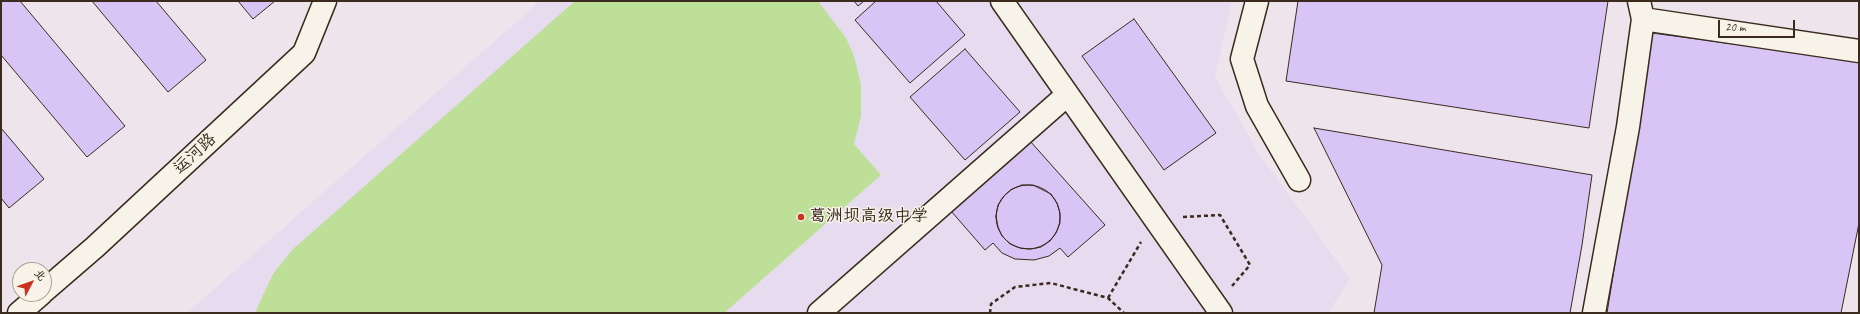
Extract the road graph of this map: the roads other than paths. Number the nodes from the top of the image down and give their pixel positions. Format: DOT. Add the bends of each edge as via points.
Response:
graph roads {
  1 [pos="325,1"];
  2 [pos="1002,1"];
  3 [pos="1258,5"];
  4 [pos="1641,10"];
  5 [pos="1859,51"];
  6 [pos="1067,95"];
  7 [pos="1299,180"];
  8 [pos="52,285"];
  9 [pos="32,302"];
  10 [pos="1218,309"];
  11 [pos="19,313"];
  12 [pos="819,313"];
  13 [pos="1594,313"];
  1 -- 8 [label="street, 运河路" via="304,53"];
  2 -- 6 [label="street"];
  3 -- 7 [label="street" via="1242,59 1257,106"];
  4 -- 5 [label="street"];
  4 -- 13 [label="street" via="1628,127"];
  6 -- 10 [label="street"];
  6 -- 12 [label="street"];
  9 -- 11 [label="street"];
}
